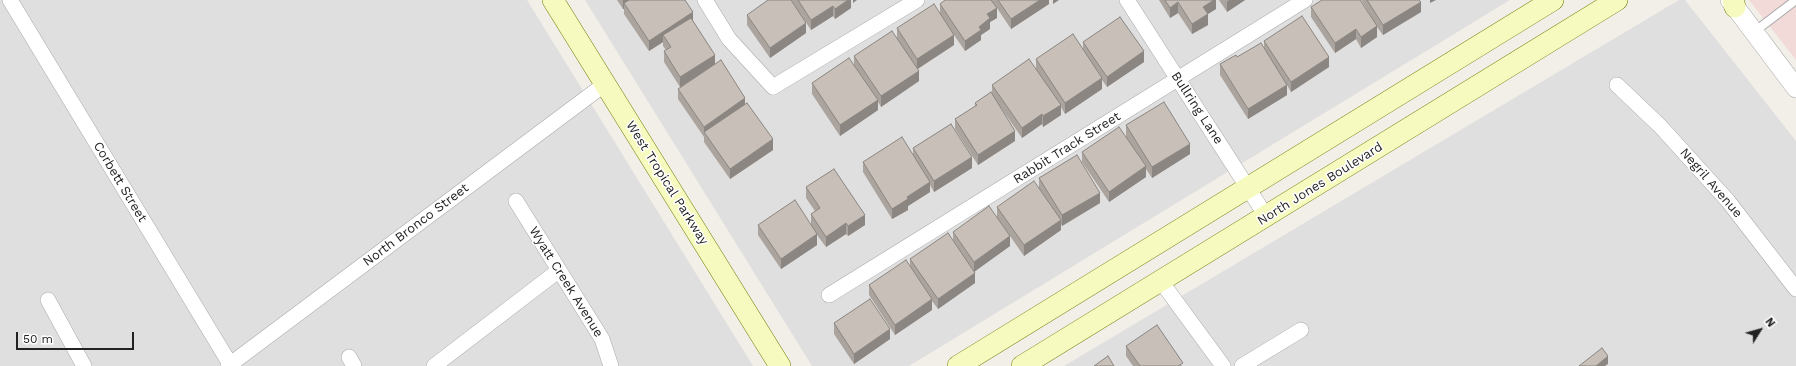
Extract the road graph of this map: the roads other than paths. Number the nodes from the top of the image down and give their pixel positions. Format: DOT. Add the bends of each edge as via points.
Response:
graph roads {
  1 [pos="10,0"];
  2 [pos="553,0"];
  3 [pos="704,0"];
  4 [pos="917,0"];
  5 [pos="1127,0"];
  6 [pos="1305,0"];
  7 [pos="1552,0"];
  8 [pos="1617,0"];
  9 [pos="1796,0"];
  10 [pos="1733,2"];
  11 [pos="1754,32"];
  12 [pos="1179,79"];
  13 [pos="1793,79"];
  14 [pos="605,84"];
  15 [pos="1617,85"];
  16 [pos="1248,188"];
  17 [pos="516,201"];
  18 [pos="1266,216"];
  19 [pos="558,271"];
  20 [pos="1160,280"];
  21 [pos="1796,289"];
  22 [pos="829,295"];
  23 [pos="48,300"];
  24 [pos="1301,330"];
  25 [pos="230,365"];
  26 [pos="84,366"];
  27 [pos="434,366"];
  28 [pos="611,366"];
  29 [pos="780,366"];
  30 [pos="958,366"];
  31 [pos="1022,366"];
  32 [pos="1222,366"];
  33 [pos="1242,366"];
  1 -- 25 [label="street, Corbett Street"];
  2 -- 14 [label="main road, West Tropical Parkway"];
  3 -- 4 [label="street" via="729,39 773,87"];
  5 -- 12 [label="street, Bullring Lane"];
  6 -- 12 [label="street, Rabbit Track Street"];
  7 -- 16 [label="main road"];
  8 -- 18 [label="main road, North Jones Boulevard"];
  9 -- 11 [label="lane"];
  10 -- 11 [label="street"];
  11 -- 13 [label="street"];
  12 -- 16 [label="street, Bullring Lane"];
  12 -- 22 [label="street, Rabbit Track Street"];
  14 -- 25 [label="street, North Bronco Street"];
  14 -- 29 [label="main road, West Tropical Parkway"];
  15 -- 21 [label="street, Negril Avenue" via="1661,127 1728,201"];
  16 -- 18 [label="street, Bullring Lane"];
  16 -- 30 [label="main road"];
  17 -- 19 [label="street, Wyatt Creek Avenue"];
  18 -- 20 [label="main road, North Jones Boulevard"];
  19 -- 27 [label="street"];
  19 -- 28 [label="street, Wyatt Creek Avenue" via="602,339"];
  20 -- 31 [label="main road, North Jones Boulevard"];
  20 -- 32 [label="street"];
  23 -- 26 [label="street"];
  24 -- 33 [label="street"];
}
